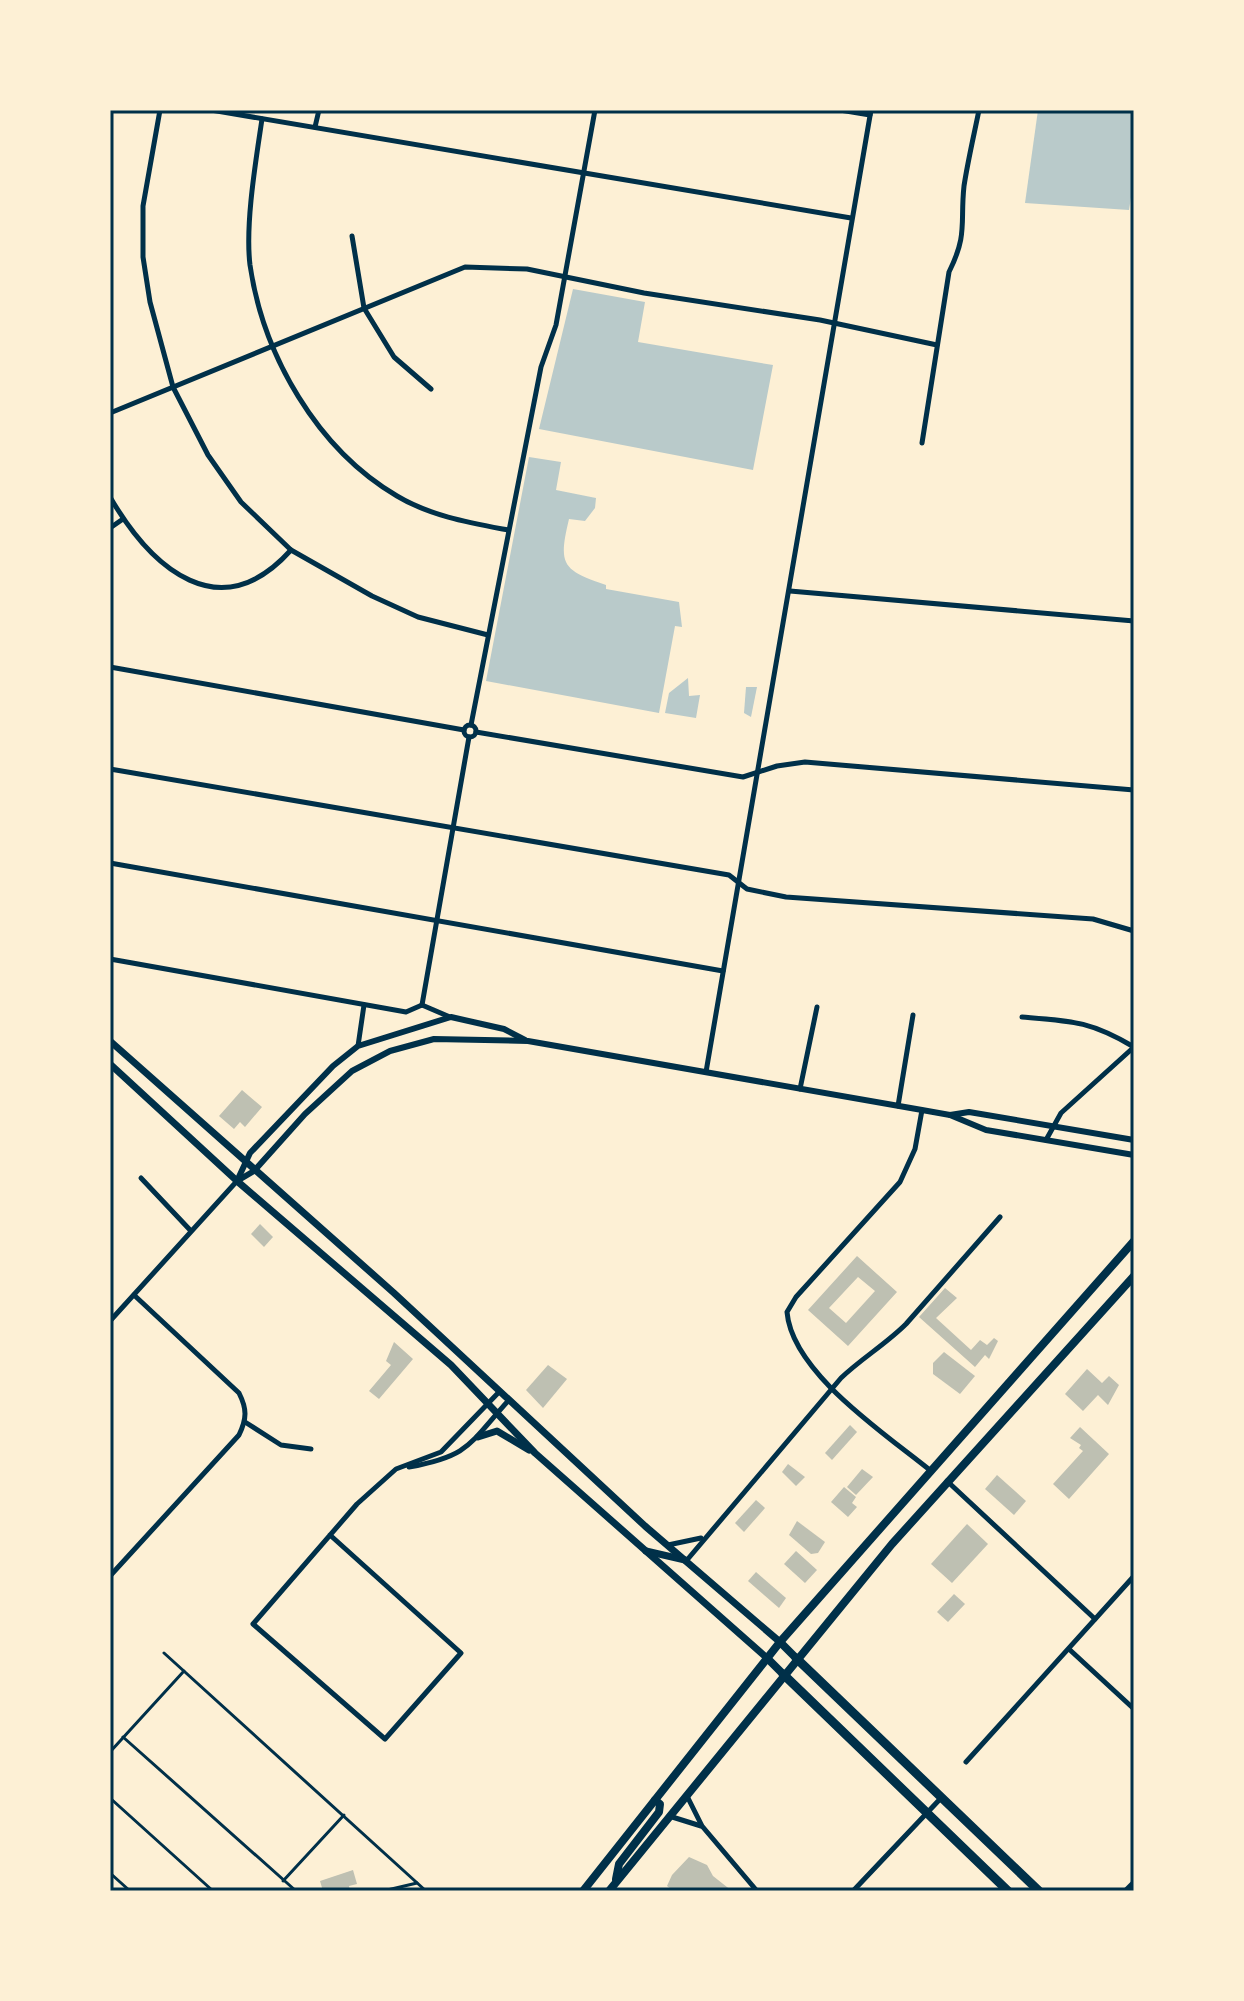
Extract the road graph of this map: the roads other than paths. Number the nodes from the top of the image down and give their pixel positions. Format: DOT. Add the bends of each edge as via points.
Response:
graph roads {
  1 [pos="160,110"];
  2 [pos="211,110"];
  3 [pos="319,110"];
  4 [pos="595,110"];
  5 [pos="840,110"];
  6 [pos="979,110"];
  7 [pos="870,113"];
  8 [pos="262,119"];
  9 [pos="315,127"];
  10 [pos="583,173"];
  11 [pos="851,218"];
  12 [pos="352,236"];
  13 [pos="565,278"];
  14 [pos="364,308"];
  15 [pos="835,325"];
  16 [pos="937,345"];
  17 [pos="272,347"];
  18 [pos="173,387"];
  19 [pos="431,389"];
  20 [pos="110,413"];
  21 [pos="922,443"];
  22 [pos="110,497"];
  23 [pos="123,519"];
  24 [pos="110,528"];
  25 [pos="508,530"];
  26 [pos="291,550"];
  27 [pos="790,591"];
  28 [pos="1134,621"];
  29 [pos="488,635"];
  30 [pos="110,667"];
  31 [pos="471,725"];
  32 [pos="464,730"];
  33 [pos="476,732"];
  34 [pos="469,737"];
  35 [pos="110,769"];
  36 [pos="757,774"];
  37 [pos="1134,790"];
  38 [pos="452,829"];
  39 [pos="110,863"];
  40 [pos="737,880"];
  41 [pos="436,921"];
  42 [pos="1134,931"];
  43 [pos="110,959"];
  44 [pos="723,971"];
  45 [pos="364,1005"];
  46 [pos="422,1005"];
  47 [pos="817,1007"];
  48 [pos="913,1015"];
  49 [pos="451,1017"];
  50 [pos="1022,1017"];
  51 [pos="110,1041"];
  52 [pos="528,1041"];
  53 [pos="358,1046"];
  54 [pos="1134,1047"];
  55 [pos="110,1064"];
  56 [pos="706,1072"];
  57 [pos="800,1089"];
  58 [pos="898,1106"];
  59 [pos="922,1110"];
  60 [pos="950,1115"];
  61 [pos="1053,1127"];
  62 [pos="1046,1140"];
  63 [pos="1134,1140"];
  64 [pos="1133,1155"];
  65 [pos="243,1161"];
  66 [pos="254,1171"];
  67 [pos="141,1178"];
  68 [pos="237,1181"];
  69 [pos="1000,1217"];
  70 [pos="191,1231"];
  71 [pos="1134,1241"];
  72 [pos="1134,1276"];
  73 [pos="134,1295"];
  74 [pos="110,1321"];
  75 [pos="834,1389"];
  76 [pos="500,1391"];
  77 [pos="509,1399"];
  78 [pos="489,1403"];
  79 [pos="498,1412"];
  80 [pos="245,1422"];
  81 [pos="478,1437"];
  82 [pos="311,1449"];
  83 [pos="535,1453"];
  84 [pos="396,1469"];
  85 [pos="931,1471"];
  86 [pos="947,1481"];
  87 [pos="330,1535"];
  88 [pos="702,1538"];
  89 [pos="667,1545"];
  90 [pos="640,1549"];
  91 [pos="668,1558"];
  92 [pos="687,1560"];
  93 [pos="667,1572"];
  94 [pos="110,1576"];
  95 [pos="1134,1576"];
  96 [pos="1095,1619"];
  97 [pos="780,1642"];
  98 [pos="1070,1650"];
  99 [pos="164,1653"];
  100 [pos="767,1658"];
  101 [pos="796,1658"];
  102 [pos="184,1671"];
  103 [pos="783,1674"];
  104 [pos="1134,1709"];
  105 [pos="123,1737"];
  106 [pos="110,1752"];
  107 [pos="966,1762"];
  108 [pos="686,1793"];
  109 [pos="942,1797"];
  110 [pos="110,1798"];
  111 [pos="655,1800"];
  112 [pos="344,1815"];
  113 [pos="668,1815"];
  114 [pos="925,1815"];
  115 [pos="702,1826"];
  116 [pos="110,1873"];
  117 [pos="593,1878"];
  118 [pos="283,1881"];
  119 [pos="1134,1882"];
  120 [pos="417,1883"];
  121 [pos="612,1887"];
  122 [pos="130,1891"];
  123 [pos="213,1891"];
  124 [pos="296,1891"];
  125 [pos="383,1891"];
  126 [pos="426,1891"];
  127 [pos="583,1891"];
  128 [pos="593,1891"];
  129 [pos="757,1891"];
  130 [pos="853,1891"];
  131 [pos="1008,1891"];
  132 [pos="1039,1891"];
  133 [pos="1125,1891"];
  1 -- 18 [label="street" via="143,206 143,257"];
  2 -- 8 [label="street"];
  3 -- 9 [label="street"];
  4 -- 10 [label="street"];
  5 -- 7 [label="street"];
  6 -- 16 [label="street" via="964,189 965,223 949,272"];
  7 -- 11 [label="street"];
  8 -- 9 [label="street"];
  8 -- 17 [label="street" via="250,264"];
  9 -- 10 [label="street"];
  10 -- 11 [label="street"];
  10 -- 13 [label="street"];
  11 -- 15 [label="street"];
  12 -- 14 [label="street"];
  13 -- 14 [label="street" via="527,269 465,267"];
  13 -- 15 [label="street"];
  13 -- 25 [label="street"];
  14 -- 17 [label="street"];
  14 -- 19 [label="street" via="394,357"];
  15 -- 16 [label="street"];
  15 -- 27 [label="street"];
  16 -- 21 [label="street"];
  17 -- 18 [label="street"];
  17 -- 25 [label="street" via="308,413 350,459 397,497 455,520"];
  18 -- 20 [label="street"];
  18 -- 26 [label="street" via="208,455 241,502"];
  22 -- 23 [label="street"];
  23 -- 24 [label="street"];
  23 -- 26 [label="street" via="161,565 206,585 250,584"];
  25 -- 29 [label="street"];
  26 -- 29 [label="street" via="418,617"];
  27 -- 28 [label="street"];
  27 -- 36 [label="street"];
  29 -- 31 [label="street"];
  30 -- 32 [label="street"];
  31 -- 32 [label="street"];
  31 -- 33 [label="street"];
  32 -- 34 [label="street"];
  33 -- 34 [label="street"];
  33 -- 36 [label="street" via="743,777"];
  34 -- 38 [label="street"];
  35 -- 38 [label="street"];
  36 -- 37 [label="street" via="805,762"];
  36 -- 40 [label="street"];
  38 -- 40 [label="street"];
  38 -- 41 [label="street"];
  39 -- 41 [label="street"];
  40 -- 42 [label="street" via="747,889 786,897 1093,919"];
  40 -- 44 [label="street"];
  41 -- 44 [label="street"];
  41 -- 46 [label="street"];
  43 -- 45 [label="street"];
  44 -- 56 [label="street"];
  45 -- 46 [label="street" via="406,1012"];
  45 -- 53 [label="street"];
  46 -- 49 [label="street"];
  47 -- 57 [label="street"];
  48 -- 58 [label="street"];
  49 -- 52 [label="street" via="504,1029"];
  49 -- 53 [label="street"];
  50 -- 54 [label="street" via="1080,1021 1106,1029"];
  51 -- 65 [label="main road"];
  52 -- 56 [label="street"];
  52 -- 66 [label="street" via="434,1039 365,1062 331,1088"];
  53 -- 65 [label="street" via="317,1081"];
  54 -- 61 [label="street" via="1061,1113"];
  55 -- 68 [label="main road"];
  56 -- 57 [label="street"];
  57 -- 58 [label="street"];
  58 -- 59 [label="street"];
  59 -- 60 [label="street"];
  59 -- 75 [label="street" via="915,1149 900,1182 787,1312 807,1360"];
  60 -- 61 [label="street" via="969,1112"];
  60 -- 62 [label="street" via="986,1130"];
  61 -- 62 [label="street"];
  61 -- 63 [label="street"];
  62 -- 64 [label="street"];
  65 -- 66 [label="main road"];
  65 -- 68 [label="street"];
  66 -- 68 [label="street"];
  66 -- 76 [label="main road"];
  67 -- 70 [label="street"];
  68 -- 70 [label="street"];
  68 -- 78 [label="main road"];
  69 -- 75 [label="street" via="906,1324 867,1353"];
  70 -- 73 [label="street"];
  71 -- 85 [label="main road"];
  72 -- 86 [label="main road"];
  73 -- 74 [label="street"];
  73 -- 80 [label="street" via="239,1393"];
  75 -- 85 [label="street"];
  75 -- 88 [label="street"];
  76 -- 77 [label="main road"];
  76 -- 78 [label="street"];
  77 -- 79 [label="street"];
  77 -- 89 [label="main road"];
  78 -- 79 [label="main road"];
  78 -- 84 [label="street" via="441,1452"];
  79 -- 81 [label="street"];
  79 -- 83 [label="main road"];
  80 -- 82 [label="street" via="281,1445"];
  80 -- 94 [label="street" via="239,1435"];
  81 -- 83 [label="main road" via="497,1431"];
  81 -- 84 [label="street" via="447,1460"];
  83 -- 90 [label="main road"];
  84 -- 87 [label="street"];
  85 -- 97 [label="main road"];
  86 -- 96 [label="street"];
  86 -- 101 [label="main road"];
  87 -- 87 [label="street" via="253,1624 385,1739 461,1653"];
  88 -- 89 [label="street"];
  88 -- 92 [label="street"];
  89 -- 91 [label="main road"];
  89 -- 92 [label="main road"];
  90 -- 91 [label="main road"];
  90 -- 93 [label="main road"];
  91 -- 92 [label="main road"];
  91 -- 93 [label="main road"];
  92 -- 97 [label="main road"];
  93 -- 100 [label="main road"];
  95 -- 96 [label="street"];
  96 -- 98 [label="street"];
  97 -- 100 [label="main road"];
  97 -- 101 [label="main road"];
  98 -- 104 [label="street"];
  98 -- 107 [label="street"];
  99 -- 102 [label="lane"];
  100 -- 103 [label="main road"];
  100 -- 111 [label="main road"];
  101 -- 103 [label="main road"];
  101 -- 109 [label="highway"];
  102 -- 105 [label="lane"];
  102 -- 112 [label="lane"];
  103 -- 108 [label="main road"];
  103 -- 114 [label="highway"];
  105 -- 106 [label="lane"];
  105 -- 118 [label="lane"];
  108 -- 113 [label="main road"];
  108 -- 115 [label="street"];
  109 -- 114 [label="street"];
  109 -- 132 [label="highway"];
  110 -- 123 [label="lane"];
  111 -- 117 [label="main road"];
  111 -- 121 [label="main road" via="659,1812 619,1864"];
  112 -- 118 [label="lane"];
  112 -- 120 [label="lane"];
  113 -- 115 [label="street"];
  113 -- 121 [label="main road"];
  114 -- 130 [label="street"];
  114 -- 131 [label="highway"];
  115 -- 129 [label="street"];
  116 -- 122 [label="lane"];
  117 -- 127 [label="main road"];
  117 -- 128 [label="main road"];
  118 -- 124 [label="lane"];
  119 -- 133 [label="street"];
  120 -- 125 [label="lane"];
  120 -- 126 [label="lane"];
}
